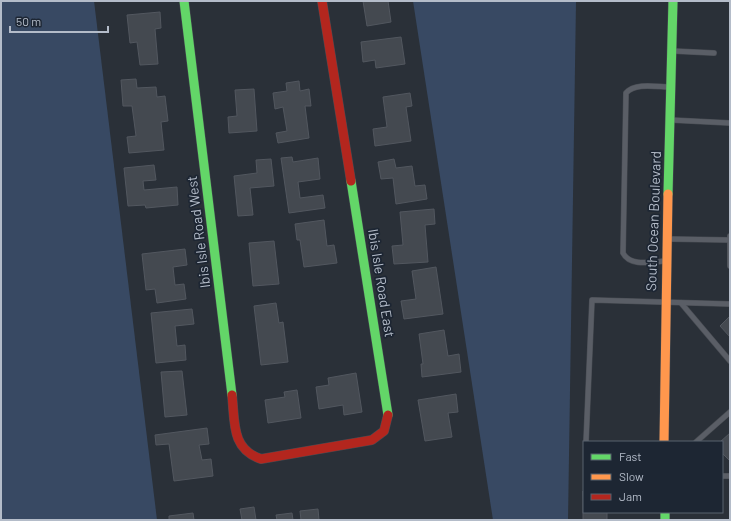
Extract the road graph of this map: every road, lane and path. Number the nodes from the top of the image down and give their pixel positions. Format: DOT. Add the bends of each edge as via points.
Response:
graph roads {
  1 [pos="184,1"];
  2 [pos="322,1"];
  3 [pos="673,1"];
  4 [pos="672,51"];
  5 [pos="714,53"];
  6 [pos="671,87"];
  7 [pos="670,120"];
  8 [pos="730,123"];
  9 [pos="730,236"];
  10 [pos="666,239"];
  11 [pos="730,240"];
  12 [pos="666,261"];
  13 [pos="730,266"];
  14 [pos="665,301"];
  15 [pos="681,303"];
  16 [pos="730,304"];
  17 [pos="730,361"];
  18 [pos="730,412"];
  19 [pos="586,441"];
  20 [pos="664,441"];
  21 [pos="697,441"];
  22 [pos="249,456"];
  1 -- 22 [label="street, Ibis Isle Road West" via="237,438"];
  2 -- 22 [label="street, Ibis Isle Road East" via="389,417 382,435 372,440 261,459"];
  3 -- 4 [label="street, South Ocean Boulevard"];
  4 -- 5 [label="lane"];
  4 -- 6 [label="street, South Ocean Boulevard"];
  6 -- 7 [label="street, South Ocean Boulevard"];
  6 -- 12 [label="lane" via="636,87 626,92 623,253 626,259 633,262"];
  7 -- 8 [label="lane"];
  7 -- 10 [label="street, South Ocean Boulevard"];
  9 -- 11 [label="lane"];
  10 -- 11 [label="lane"];
  10 -- 12 [label="street, South Ocean Boulevard"];
  11 -- 13 [label="lane"];
  12 -- 14 [label="street, South Ocean Boulevard"];
  14 -- 15 [label="lane"];
  14 -- 19 [label="lane" via="592,300"];
  14 -- 20 [label="street, South Ocean Boulevard"];
  15 -- 16 [label="lane"];
  15 -- 17 [label="lane"];
  18 -- 21 [label="lane"];
}
